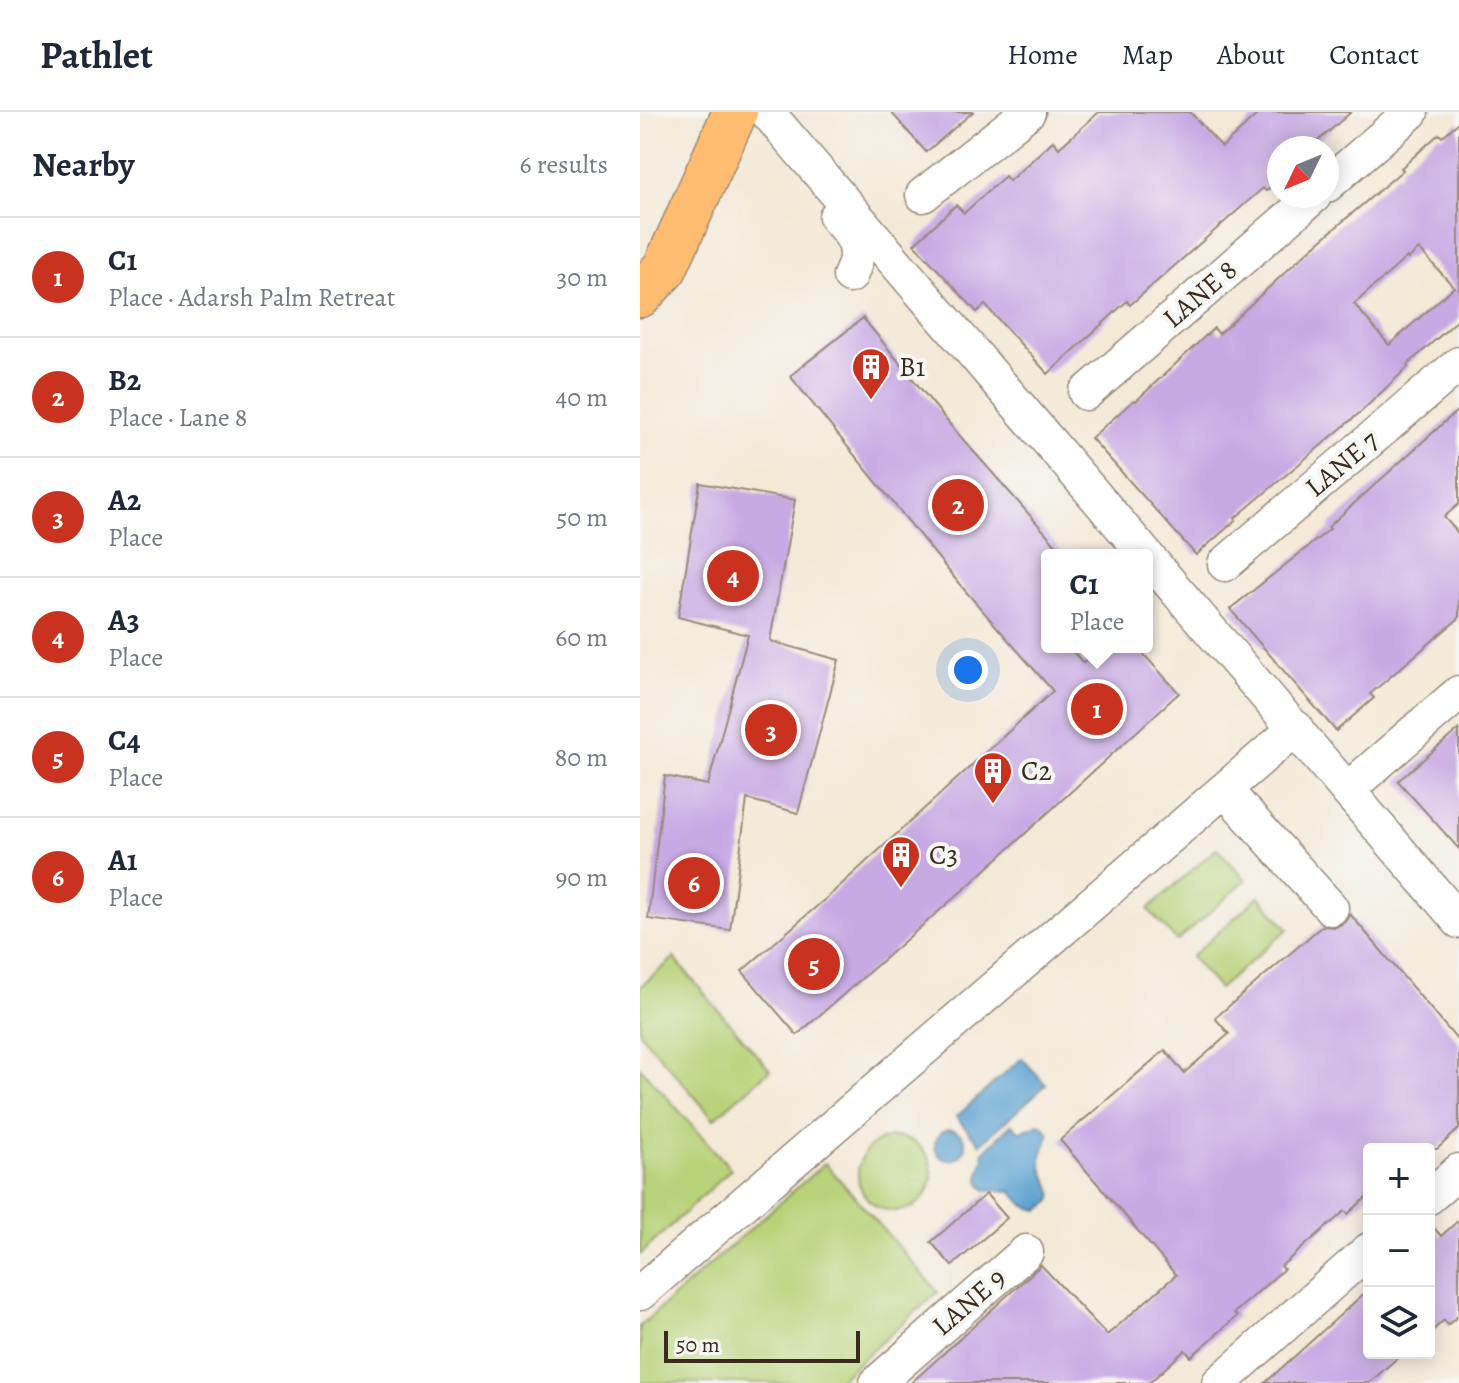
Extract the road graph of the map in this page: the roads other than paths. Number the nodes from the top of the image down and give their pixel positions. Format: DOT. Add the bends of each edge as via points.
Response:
graph roads {
  1 [pos="704,112"];
  2 [pos="737,112"];
  3 [pos="767,112"];
  4 [pos="1028,112"];
  5 [pos="1411,112"];
  6 [pos="1339,175"];
  7 [pos="923,195"];
  8 [pos="1300,208"];
  9 [pos="640,266"];
  10 [pos="850,276"];
  11 [pos="640,295"];
  12 [pos="1459,364"];
  13 [pos="1086,393"];
  14 [pos="1142,549"];
  15 [pos="1153,561"];
  16 [pos="1225,564"];
  17 [pos="1459,693"];
  18 [pos="1296,728"];
  19 [pos="1225,790"];
  20 [pos="1347,790"];
  21 [pos="1331,908"];
  22 [pos="1459,921"];
  23 [pos="1459,1171"];
  24 [pos="1435,1192"];
  25 [pos="1026,1252"];
  26 [pos="1363,1255"];
  27 [pos="640,1293"];
  28 [pos="877,1383"];
  29 [pos="1219,1383"];
  1 -- 9 [label="main road"];
  2 -- 10 [label="street" via="852,234 857,260"];
  2 -- 11 [label="main road" via="665,268"];
  3 -- 14 [label="street"];
  4 -- 7 [label="street"];
  5 -- 6 [label="street"];
  8 -- 13 [label="street, LANE 8"];
  12 -- 16 [label="street, LANE 7"];
  15 -- 18 [label="street"];
  17 -- 20 [label="street"];
  18 -- 19 [label="street"];
  18 -- 20 [label="street"];
  19 -- 21 [label="street"];
  19 -- 27 [label="street"];
  20 -- 22 [label="street"];
  23 -- 24 [label="street"];
  25 -- 28 [label="street, LANE 9"];
  26 -- 29 [label="street"];
}
